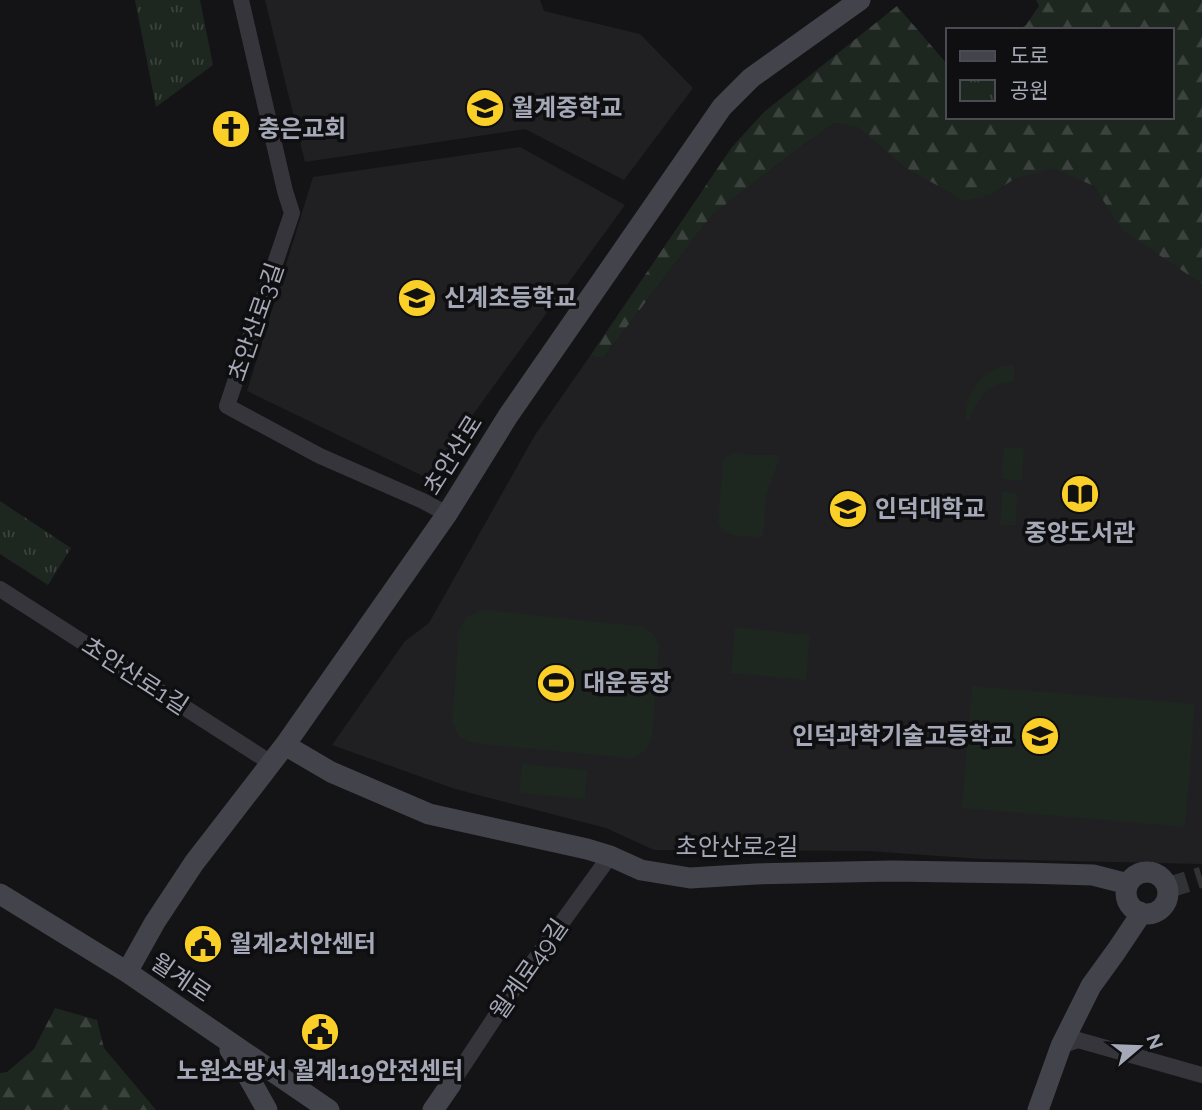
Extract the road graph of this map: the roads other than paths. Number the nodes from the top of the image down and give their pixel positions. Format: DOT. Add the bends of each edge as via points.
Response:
graph roads {
  1 [pos="241,0"];
  2 [pos="860,0"];
  3 [pos="447,514"];
  4 [pos="0,589"];
  5 [pos="285,745"];
  6 [pos="271,763"];
  7 [pos="610,856"];
  8 [pos="1128,884"];
  9 [pos="0,894"];
  10 [pos="1140,912"];
  11 [pos="127,972"];
  12 [pos="221,1037"];
  13 [pos="1061,1046"];
  14 [pos="1202,1075"];
  15 [pos="451,1084"];
  16 [pos="309,1104"];
  17 [pos="267,1110"];
  18 [pos="329,1110"];
  19 [pos="433,1110"];
  20 [pos="442,1110"];
  21 [pos="1038,1110"];
  1 -- 3 [label="street, 초안산로3길" via="292,213 227,406 320,456"];
  2 -- 3 [label="street, 초안산로" via="751,78 722,107 508,416"];
  3 -- 5 [label="street, 초안산로"];
  4 -- 6 [label="street, 초안산로1길"];
  5 -- 6 [label="street, 초안산로"];
  5 -- 7 [label="street, 초안산로2길" via="331,772 429,814"];
  6 -- 11 [label="street, 초안산로" via="194,863"];
  7 -- 8 [label="street, 초안산로2길" via="641,870 690,878 892,871 1093,876"];
  7 -- 15 [label="street, 월계로49길"];
  8 -- 10 [label="street" via="1128,901"];
  8 -- 10 [label="street" via="1149,872 1166,884 1164,905 1152,913"];
  9 -- 11 [label="street, 월계로"];
  10 -- 13 [label="street" via="1091,986"];
  11 -- 12 [label="street, 월계로"];
  12 -- 16 [label="street, 월계로"];
  12 -- 17 [label="street"];
  13 -- 14 [label="street" via="1078,1040"];
  13 -- 21 [label="street"];
  15 -- 19 [label="street"];
  15 -- 20 [label="street"];
  16 -- 18 [label="street, 월계로"];
}
